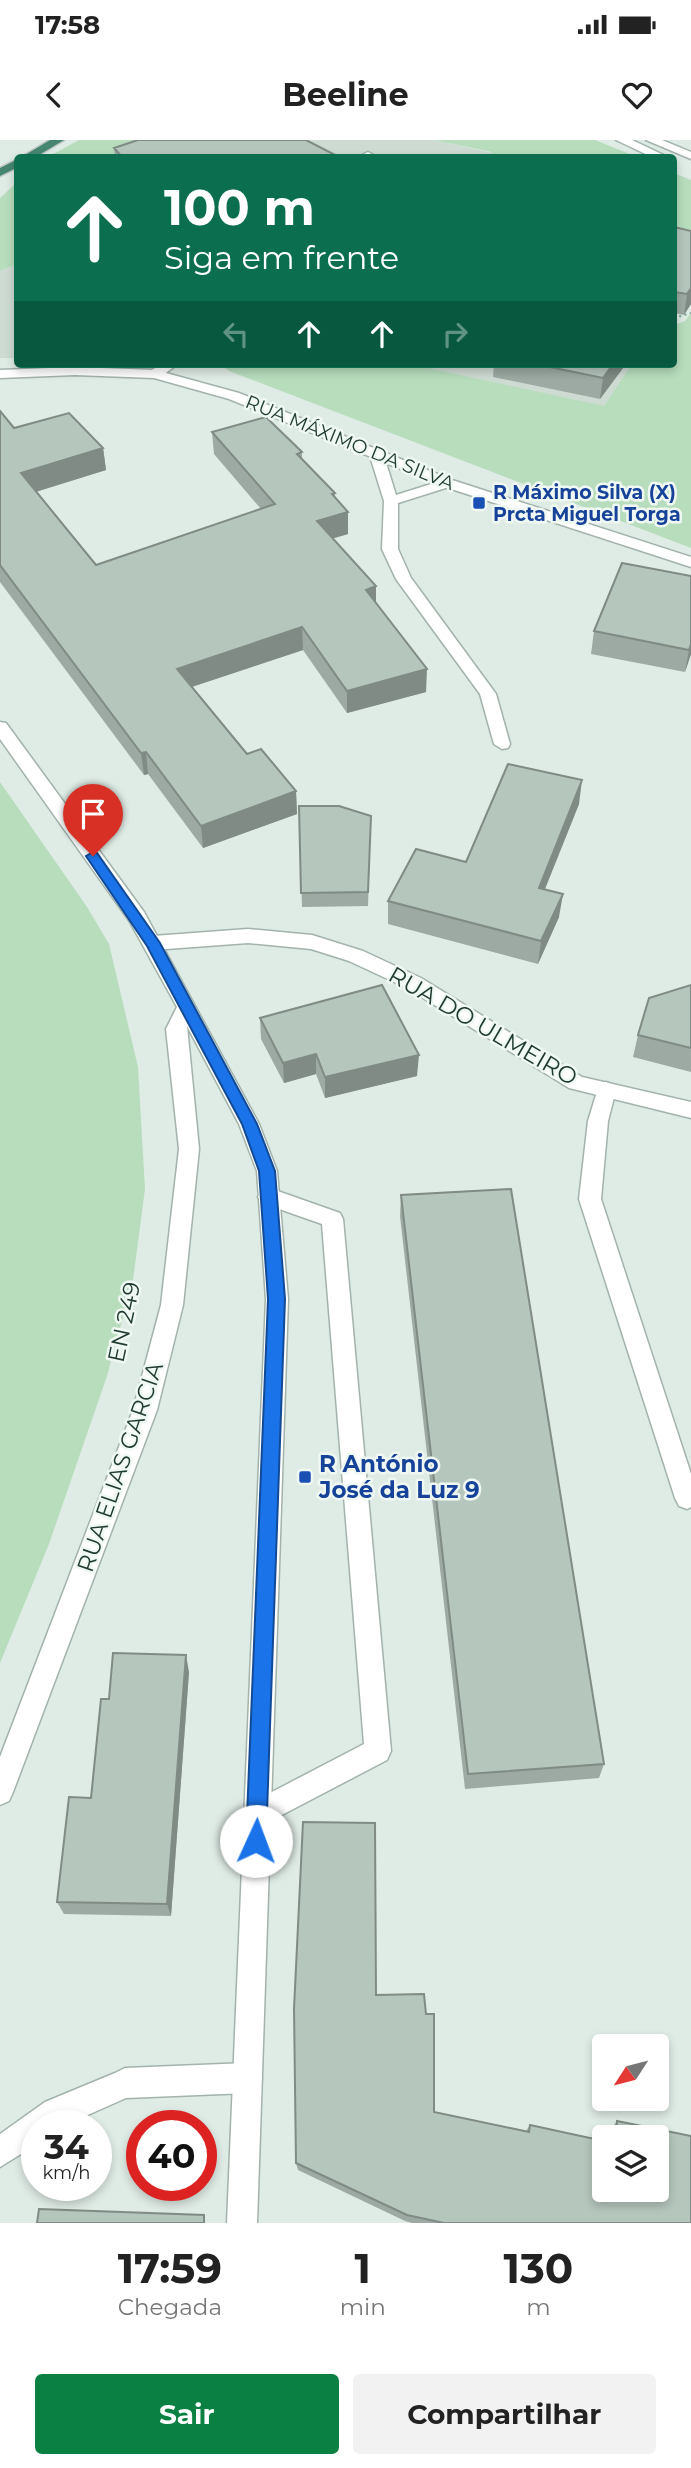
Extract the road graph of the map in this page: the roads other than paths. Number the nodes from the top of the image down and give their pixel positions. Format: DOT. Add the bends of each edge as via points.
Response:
graph roads {
  1 [pos="58,140"];
  2 [pos="622,140"];
  3 [pos="652,140"];
  4 [pos="32,154"];
  5 [pos="655,154"];
  6 [pos="691,156"];
  7 [pos="165,368"];
  8 [pos="0,374"];
  9 [pos="155,374"];
  10 [pos="376,453"];
  11 [pos="447,483"];
  12 [pos="391,501"];
  13 [pos="691,562"];
  14 [pos="0,727"];
  15 [pos="502,744"];
  16 [pos="153,943"];
  17 [pos="187,1006"];
  18 [pos="606,1090"];
  19 [pos="691,1110"];
  20 [pos="269,1197"];
  21 [pos="687,1498"];
  22 [pos="0,1793"];
  23 [pos="257,1815"];
  24 [pos="247,2078"];
  25 [pos="63,2110"];
  26 [pos="21,2137"];
  27 [pos="0,2152"];
  28 [pos="242,2223"];
  1 -- 4 [label="highway"];
  2 -- 5 [label="street"];
  3 -- 6 [label="street"];
  7 -- 9 [label="street"];
  8 -- 9 [label="street, RUA MÁXIMO DA SILVA"];
  9 -- 10 [label="street, RUA MÁXIMO DA SILVA" via="234,396"];
  10 -- 11 [label="street, RUA MÁXIMO DA SILVA"];
  10 -- 12 [label="street"];
  11 -- 12 [label="street"];
  11 -- 13 [label="street, RUA MÁXIMO DA SILVA"];
  12 -- 15 [label="street" via="390,549 488,694"];
  14 -- 16 [label="street"];
  16 -- 17 [label="street"];
  16 -- 18 [label="street, RUA DO ULMEIRO" via="247,936 312,942 356,956 415,983 576,1083"];
  17 -- 20 [label="street" via="249,1124 267,1171"];
  17 -- 22 [label="street, RUA ELIAS GARCIA / EN 249" via="177,1029 189,1149 172,1305 145,1410"];
  18 -- 19 [label="street, RUA DO ULMEIRO"];
  18 -- 21 [label="street" via="590,1199"];
  20 -- 23 [label="street" via="277,1299"];
  20 -- 23 [label="street" via="332,1219 378,1751"];
  23 -- 24 [label="street"];
  24 -- 25 [label="street" via="125,2083"];
  24 -- 28 [label="street"];
  26 -- 27 [label="street"];
}
